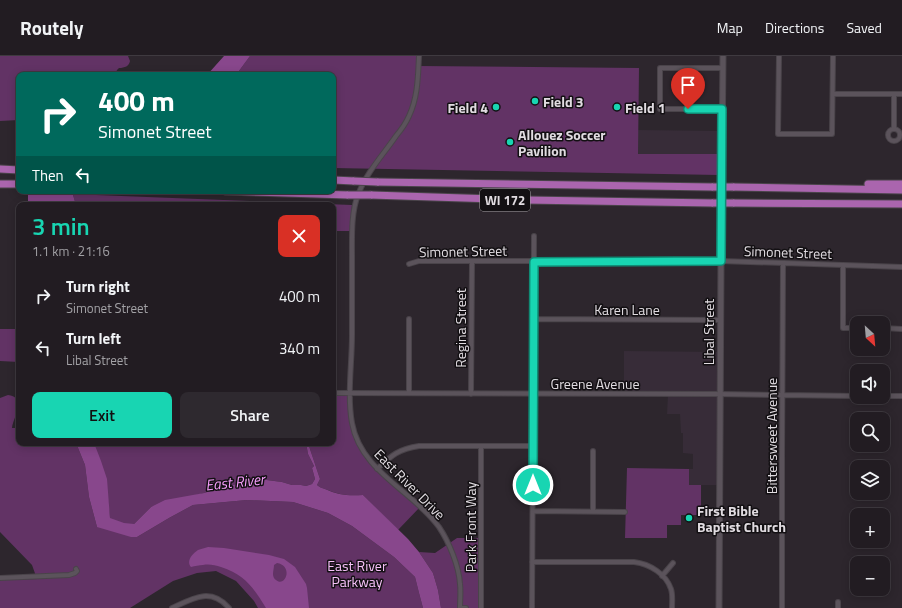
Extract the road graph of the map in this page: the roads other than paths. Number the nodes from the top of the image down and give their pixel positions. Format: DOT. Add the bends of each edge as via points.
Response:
graph roads {
  1 [pos="419,56"];
  2 [pos="723,56"];
  3 [pos="779,56"];
  4 [pos="833,56"];
  5 [pos="723,68"];
  6 [pos="832,94"];
  7 [pos="894,94"];
  8 [pos="902,94"];
  9 [pos="722,109"];
  10 [pos="894,129"];
  11 [pos="0,170"];
  12 [pos="16,170"];
  13 [pos="336,180"];
  14 [pos="0,184"];
  15 [pos="16,184"];
  16 [pos="902,184"];
  17 [pos="834,188"];
  18 [pos="902,190"];
  19 [pos="317,194"];
  20 [pos="869,204"];
  21 [pos="902,204"];
  22 [pos="902,209"];
  23 [pos="534,236"];
  24 [pos="721,261"];
  25 [pos="472,262"];
  26 [pos="534,262"];
  27 [pos="783,263"];
  28 [pos="409,264"];
  29 [pos="843,265"];
  30 [pos="902,267"];
  31 [pos="409,319"];
  32 [pos="533,320"];
  33 [pos="720,320"];
  34 [pos="850,328"];
  35 [pos="890,328"];
  36 [pos="902,328"];
  37 [pos="336,393"];
  38 [pos="409,393"];
  39 [pos="350,394"];
  40 [pos="471,394"];
  41 [pos="533,394"];
  42 [pos="720,394"];
  43 [pos="782,396"];
  44 [pos="850,396"];
  45 [pos="890,396"];
  46 [pos="902,396"];
  47 [pos="481,446"];
  48 [pos="533,446"];
  49 [pos="593,450"];
  50 [pos="376,469"];
  51 [pos="533,511"];
  52 [pos="593,511"];
  53 [pos="625,512"];
  54 [pos="532,562"];
  55 [pos="673,564"];
  56 [pos="76,569"];
  57 [pos="662,576"];
  58 [pos="0,578"];
  59 [pos="838,602"];
  60 [pos="172,608"];
  61 [pos="229,608"];
  62 [pos="460,608"];
  63 [pos="466,608"];
  64 [pos="481,608"];
  65 [pos="532,608"];
  66 [pos="672,608"];
  67 [pos="719,608"];
  68 [pos="782,608"];
  69 [pos="838,608"];
  1 -- 39 [label="street, East River Drive" via="416,96 409,116 371,170 357,197 352,231"];
  2 -- 5 [label="street, Libal Street"];
  3 -- 6 [label="street" via="778,134 832,134"];
  4 -- 6 [label="street"];
  5 -- 9 [label="street, Libal Street"];
  5 -- 9 [label="street" via="660,68 660,109"];
  6 -- 7 [label="street"];
  7 -- 8 [label="street"];
  7 -- 10 [label="street"];
  9 -- 24 [label="street, Libal Street"];
  11 -- 12 [label="highway"];
  13 -- 17 [label="highway, WI 172, bridge"];
  14 -- 15 [label="highway"];
  16 -- 17 [label="highway" via="847,184"];
  17 -- 18 [label="highway, WI 172"];
  19 -- 20 [label="highway, WI 172, bridge" via="526,200"];
  20 -- 21 [label="highway, WI 172"];
  20 -- 22 [label="highway"];
  23 -- 26 [label="street"];
  24 -- 26 [label="street, Simonet Street"];
  24 -- 27 [label="street, Simonet Street"];
  24 -- 33 [label="street, Libal Street"];
  25 -- 26 [label="street, Simonet Street"];
  25 -- 28 [label="street, Simonet Street" via="419,261"];
  25 -- 40 [label="street, Regina Street"];
  26 -- 32 [label="street"];
  27 -- 29 [label="street, Simonet Street"];
  27 -- 43 [label="street, Bittersweet Avenue"];
  29 -- 30 [label="street, Simonet Street"];
  29 -- 34 [label="street" via="843,328"];
  31 -- 38 [label="street"];
  32 -- 33 [label="street, Karen Lane"];
  32 -- 41 [label="street"];
  33 -- 42 [label="street, Libal Street"];
  35 -- 36 [label="street"];
  37 -- 39 [label="street, Greene Avenue"];
  38 -- 39 [label="street, Greene Avenue"];
  38 -- 40 [label="street, Greene Avenue"];
  39 -- 50 [label="street, East River Drive" via="352,424 357,439"];
  40 -- 41 [label="street, Greene Avenue"];
  41 -- 42 [label="street, Greene Avenue"];
  41 -- 48 [label="street"];
  42 -- 43 [label="street, Greene Avenue"];
  42 -- 67 [label="street, Libal Street"];
  43 -- 44 [label="street, Greene Avenue"];
  43 -- 68 [label="street, Bittersweet Avenue"];
  45 -- 46 [label="street"];
  47 -- 48 [label="street"];
  47 -- 50 [label="street" via="406,448"];
  47 -- 64 [label="street, Park Front Way"];
  48 -- 51 [label="street"];
  49 -- 52 [label="street"];
  50 -- 62 [label="street, East River Drive" via="438,526 452,551 460,582"];
  51 -- 52 [label="street"];
  51 -- 54 [label="street"];
  52 -- 53 [label="street"];
  54 -- 57 [label="street" via="634,562 649,566"];
  54 -- 65 [label="street"];
  55 -- 57 [label="street"];
  56 -- 58 [label="street" via="75,573 69,575"];
  57 -- 66 [label="street" via="671,589"];
  59 -- 69 [label="street"];
  60 -- 61 [label="street" via="207,596 220,599"];
  62 -- 63 [label="street"];
}
